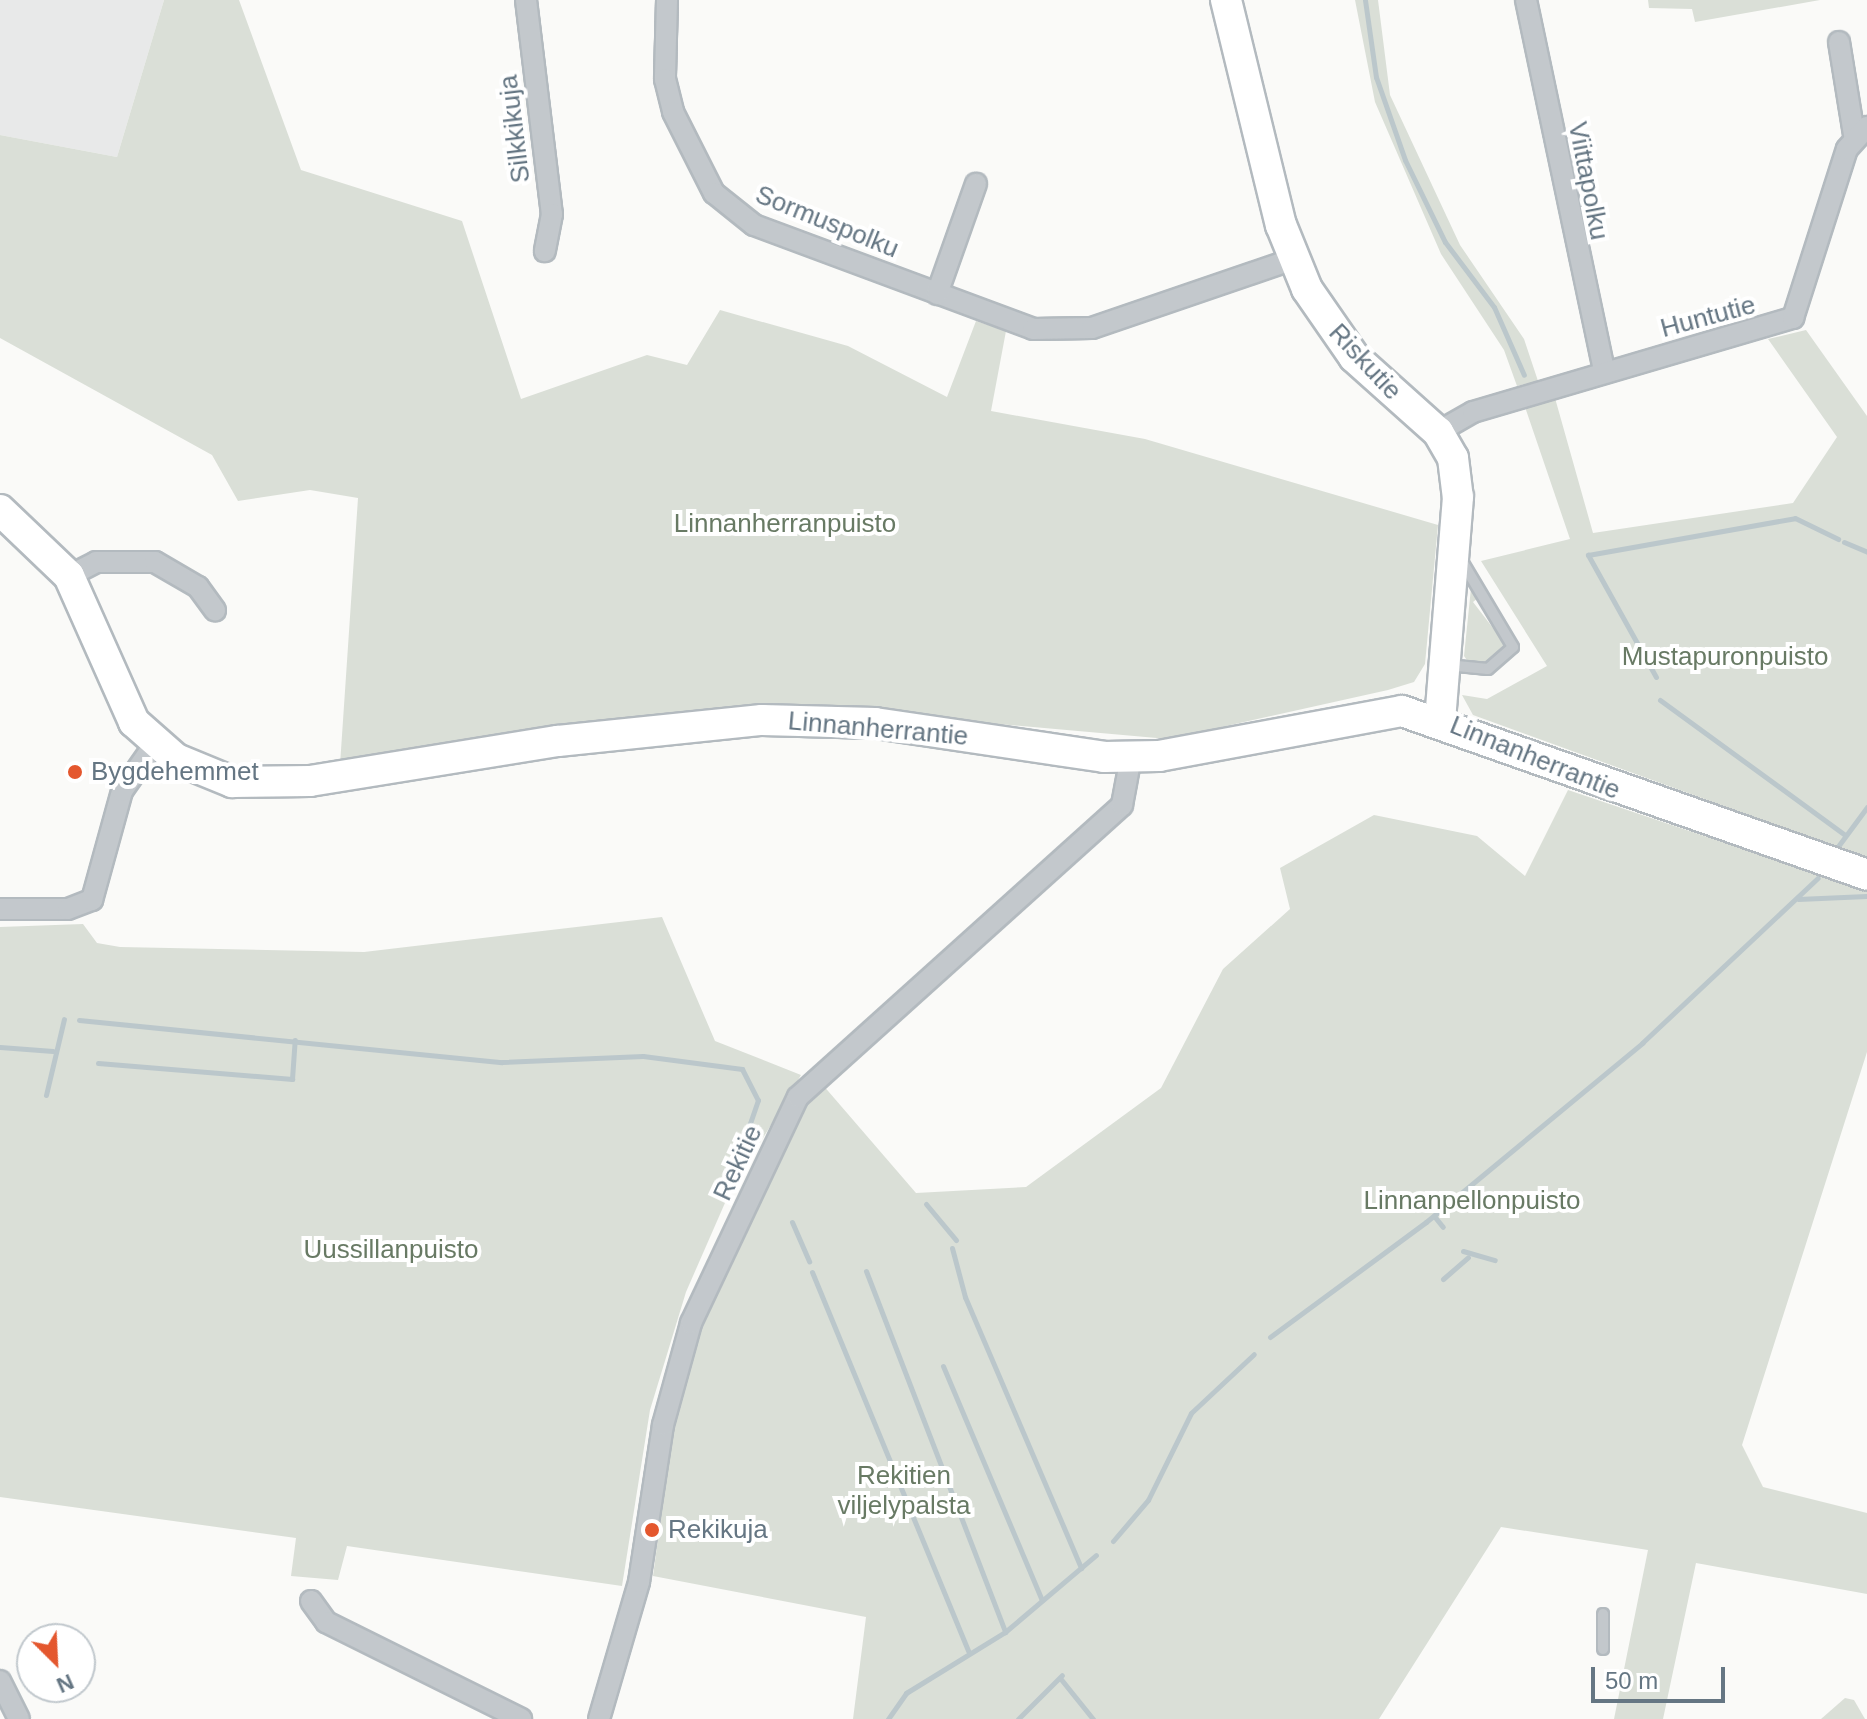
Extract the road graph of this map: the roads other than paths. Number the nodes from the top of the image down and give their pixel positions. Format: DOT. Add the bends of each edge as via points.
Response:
graph roads {
  1 [pos="526,0"];
  2 [pos="667,0"];
  3 [pos="1226,0"];
  4 [pos="1526,0"];
  5 [pos="1839,42"];
  6 [pos="1861,131"];
  7 [pos="976,184"];
  8 [pos="545,251"];
  9 [pos="1294,259"];
  10 [pos="937,294"];
  11 [pos="1604,371"];
  12 [pos="1438,432"];
  13 [pos="0,510"];
  14 [pos="1454,548"];
  15 [pos="69,576"];
  16 [pos="215,610"];
  17 [pos="1445,665"];
  18 [pos="1440,720"];
  19 [pos="155,744"];
  20 [pos="1131,757"];
  21 [pos="1867,875"];
  22 [pos="0,909"];
  23 [pos="311,1601"];
  24 [pos="1603,1614"];
  25 [pos="1603,1649"];
  26 [pos="0,1681"];
  27 [pos="19,1719"];
  28 [pos="521,1719"];
  29 [pos="599,1719"];
  1 -- 8 [label="street, Silkkikuja" via="552,214"];
  2 -- 10 [label="street, Sormuspolku" via="665,79 673,112 721,202 754,225"];
  3 -- 9 [label="street, Riskutie"];
  4 -- 11 [label="street, Viittapolku"];
  5 -- 6 [label="street"];
  6 -- 11 [label="street, Huntutie" via="1793,318"];
  7 -- 10 [label="street"];
  9 -- 10 [label="street, Sormuspolku" via="1080,330 1017,325"];
  9 -- 12 [label="street, Riskutie" via="1354,357"];
  11 -- 12 [label="street, Huntutie" via="1473,412"];
  12 -- 14 [label="street, Riskutie" via="1457,471"];
  13 -- 15 [label="street, Linnanherrantie"];
  14 -- 17 [label="street, Riskutie"];
  14 -- 17 [label="lane" via="1513,645 1488,669"];
  15 -- 16 [label="street" via="96,562 155,562 198,587"];
  15 -- 19 [label="street, Linnanherrantie" via="113,687"];
  17 -- 18 [label="street, Riskutie"];
  18 -- 20 [label="street, Linnanherrantie" via="1371,711"];
  18 -- 21 [label="street, Linnanherrantie" via="1587,782"];
  19 -- 20 [label="street, Linnanherrantie" via="219,778 266,785 558,741 762,720 875,723"];
  19 -- 22 [label="street" via="122,791 92,900 68,909"];
  20 -- 29 [label="street, Rekitie" via="1122,805 798,1097 691,1323 663,1425 639,1582"];
  23 -- 28 [label="street" via="326,1622"];
  24 -- 25 [label="lane"];
  26 -- 27 [label="street"];
}
